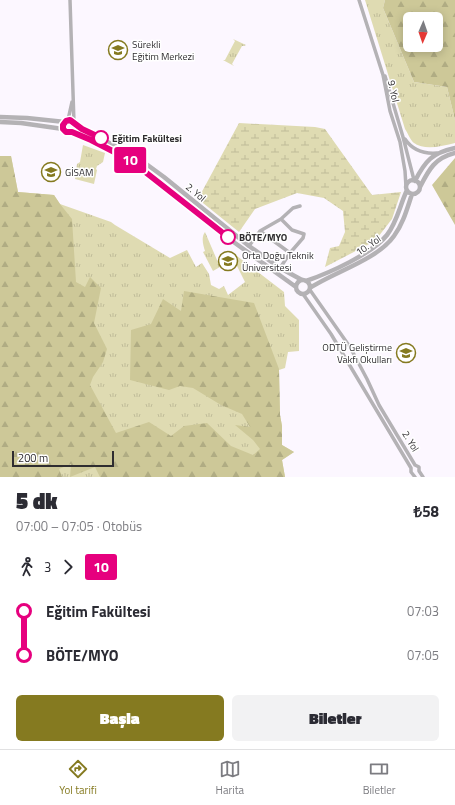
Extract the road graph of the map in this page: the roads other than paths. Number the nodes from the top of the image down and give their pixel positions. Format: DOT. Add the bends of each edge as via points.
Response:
graph roads {
  1 [pos="70,0"];
  2 [pos="360,0"];
  3 [pos="73,85"];
  4 [pos="0,117"];
  5 [pos="66,121"];
  6 [pos="0,122"];
  7 [pos="74,124"];
  8 [pos="63,129"];
  9 [pos="72,132"];
  10 [pos="403,136"];
  11 [pos="455,148"];
  12 [pos="438,153"];
  13 [pos="455,153"];
  14 [pos="164,177"];
  15 [pos="414,181"];
  16 [pos="161,184"];
  17 [pos="420,187"];
  18 [pos="407,188"];
  19 [pos="412,194"];
  20 [pos="300,206"];
  21 [pos="281,219"];
  22 [pos="260,231"];
  23 [pos="249,246"];
  24 [pos="290,253"];
  25 [pos="280,268"];
  26 [pos="304,280"];
  27 [pos="296,288"];
  28 [pos="310,289"];
  29 [pos="303,294"];
  30 [pos="367,379"];
  31 [pos="359,382"];
  32 [pos="370,386"];
  33 [pos="363,389"];
  34 [pos="415,465"];
  35 [pos="411,468"];
  36 [pos="419,471"];
  37 [pos="414,475"];
  38 [pos="423,477"];
  1 -- 3 [label="street"];
  2 -- 10 [label="street, 9. Yol"];
  2 -- 18 [label="street, 9. Yol" via="400,142"];
  3 -- 5 [label="street" via="72,107"];
  3 -- 7 [label="street"];
  4 -- 5 [label="street, 2. Yol"];
  5 -- 7 [label="street, 2. Yol"];
  5 -- 8 [label="street"];
  6 -- 8 [label="street, 2. Yol"];
  7 -- 9 [label="street"];
  7 -- 14 [label="street, 2. Yol" via="124,150"];
  8 -- 9 [label="street, 2. Yol"];
  9 -- 16 [label="street, 2. Yol" via="130,160"];
  10 -- 12 [label="street, 9. Yol" via="410,145 422,153"];
  10 -- 15 [label="street, 9. Yol"];
  11 -- 12 [label="street, 10. Yol"];
  12 -- 15 [label="street, 10. Yol" via="422,166"];
  13 -- 17 [label="street, 10. Yol" via="440,158 430,168"];
  14 -- 16 [label="street"];
  14 -- 23 [label="street, 2. Yol"];
  15 -- 17 [label="street"];
  15 -- 18 [label="street, 10. Yol" via="408,183"];
  16 -- 27 [label="street, 2. Yol"];
  17 -- 19 [label="street, 10. Yol" via="418,192"];
  18 -- 19 [label="street"];
  18 -- 26 [label="street, 10. Yol" via="397,217 388,234 378,244 352,260"];
  19 -- 28 [label="street, 10. Yol" via="399,227 388,243"];
  20 -- 21 [label="street" via="293,208"];
  21 -- 22 [label="street"];
  21 -- 24 [label="street" via="292,230 304,234"];
  22 -- 23 [label="street"];
  22 -- 24 [label="street"];
  23 -- 25 [label="street, 2. Yol"];
  24 -- 25 [label="street"];
  25 -- 26 [label="street, 2. Yol"];
  26 -- 27 [label="street" via="297,284"];
  26 -- 28 [label="street, 2. Yol" via="310,284"];
  27 -- 29 [label="street, 2. Yol" via="297,292"];
  28 -- 29 [label="street"];
  28 -- 30 [label="street, 2. Yol" via="350,347"];
  29 -- 31 [label="street, 2. Yol" via="331,334"];
  30 -- 31 [label="street"];
  30 -- 32 [label="street, 2. Yol"];
  31 -- 33 [label="street, 2. Yol"];
  32 -- 33 [label="street"];
  32 -- 34 [label="street, 2. Yol"];
  33 -- 35 [label="street, 2. Yol"];
  34 -- 35 [label="street"];
  34 -- 36 [label="street, 2. Yol" via="419,467"];
  35 -- 37 [label="street, 2. Yol"];
  36 -- 37 [label="street"];
  36 -- 38 [label="street, 2. Yol"];
}
